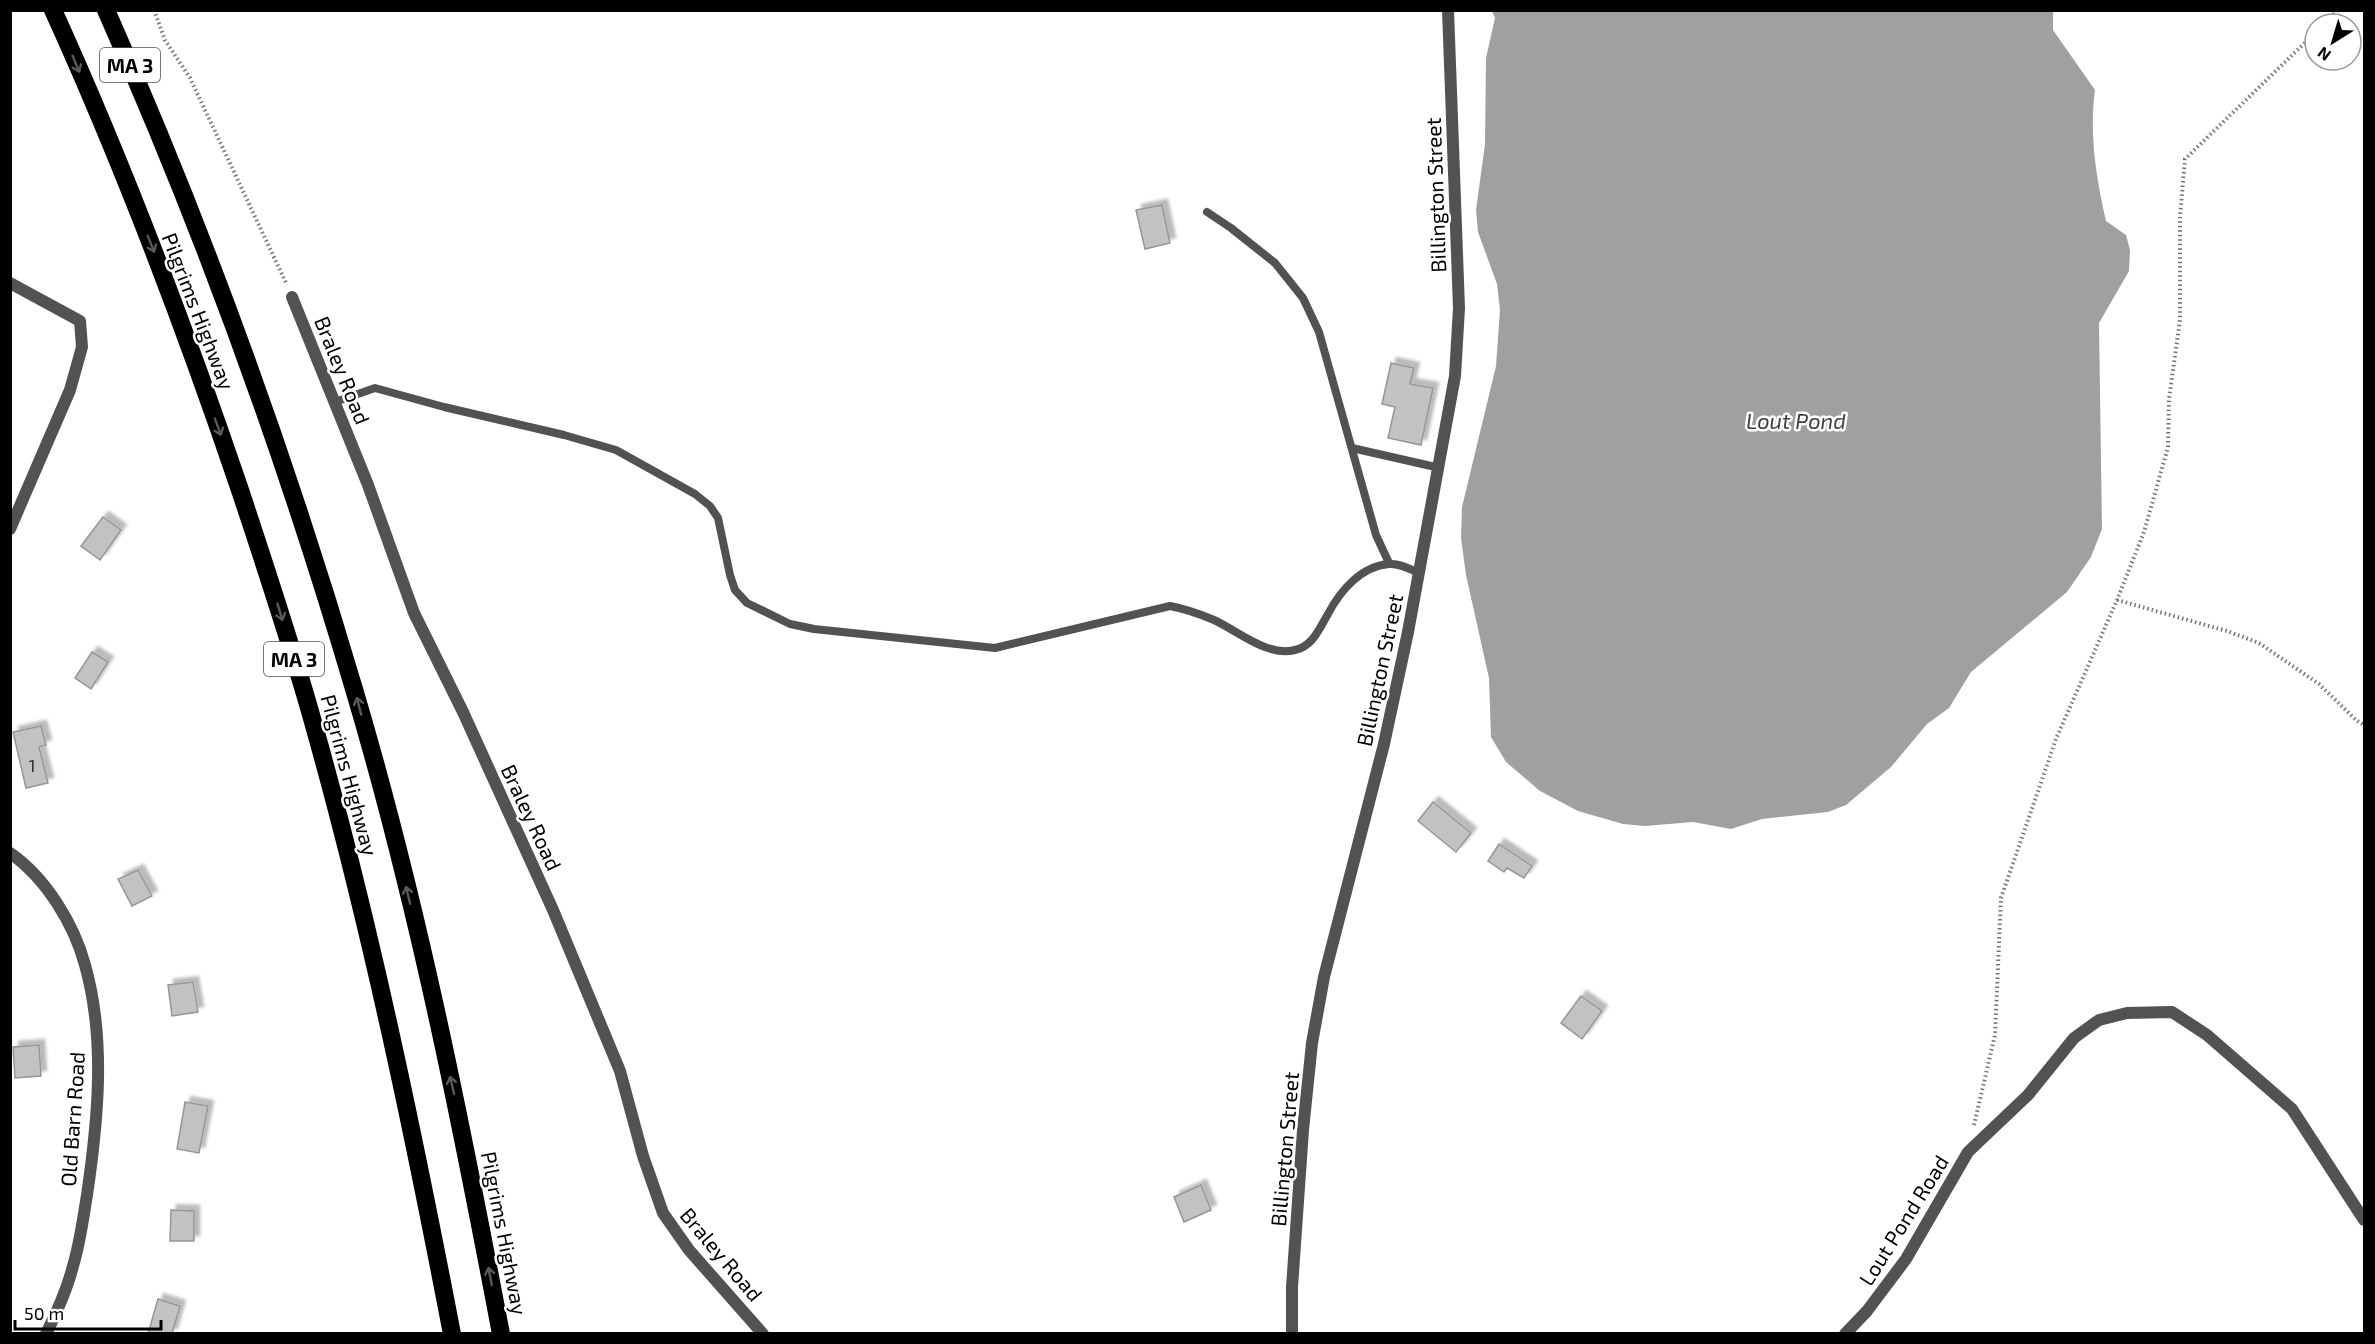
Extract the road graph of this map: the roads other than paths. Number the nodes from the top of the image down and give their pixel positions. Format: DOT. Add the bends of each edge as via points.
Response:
graph roads {
  1 [pos="53,10"];
  2 [pos="106,10"];
  3 [pos="115,10"];
  4 [pos="1448,10"];
  5 [pos="153,120"];
  6 [pos="1207,212"];
  7 [pos="10,283"];
  8 [pos="292,297"];
  9 [pos="335,402"];
  10 [pos="1352,448"];
  11 [pos="1440,468"];
  12 [pos="10,529"];
  13 [pos="1389,563"];
  14 [pos="1419,573"];
  15 [pos="10,853"];
  16 [pos="2364,1220"];
  17 [pos="46,1334"];
  18 [pos="452,1334"];
  19 [pos="501,1334"];
  20 [pos="763,1334"];
  21 [pos="1292,1334"];
  22 [pos="1845,1334"];
  1 -- 18 [label="highway, Pilgrims Highway / MA 3, one-way" via="170,291 272,586 315,728 394,1044"];
  2 -- 5 [label="highway, Pilgrims Highway / MA 3"];
  3 -- 5 [label="highway"];
  4 -- 11 [label="street, Billington Street" via="1459,319 1455,376"];
  19 -- 5 [label="highway, Pilgrims Highway / MA 3, one-way" via="438,1021 355,691 253,375"];
  6 -- 10 [label="lane" via="1275,263 1303,298 1319,332"];
  7 -- 12 [label="street" via="80,321 82,347 70,390"];
  8 -- 9 [label="street, Braley Road"];
  9 -- 13 [label="lane" via="375,387 616,450 710,506 718,518 735,590 747,603 790,624 814,629 995,648 1170,606 1190,610 1275,650 1295,650 1313,641 1334,603 1351,583 1368,568"];
  9 -- 20 [label="street, Braley Road" via="414,613 553,910 620,1071 663,1213 689,1250"];
  10 -- 11 [label="lane"];
  10 -- 13 [label="lane" via="1376,535"];
  11 -- 14 [label="street, Billington Street"];
  13 -- 14 [label="lane"];
  14 -- 21 [label="street, Billington Street" via="1384,744 1324,977 1312,1044 1292,1287"];
  15 -- 17 [label="street, Old Barn Road" via="33,873 72,930 91,989 97,1045 94,1139 82,1226 70,1276"];
  16 -- 22 [label="street, Lout Pond Road" via="2292,1109 2207,1035 2172,1012 2127,1013 2099,1020 2074,1038 2028,1095 1968,1152 1906,1259"];
}
